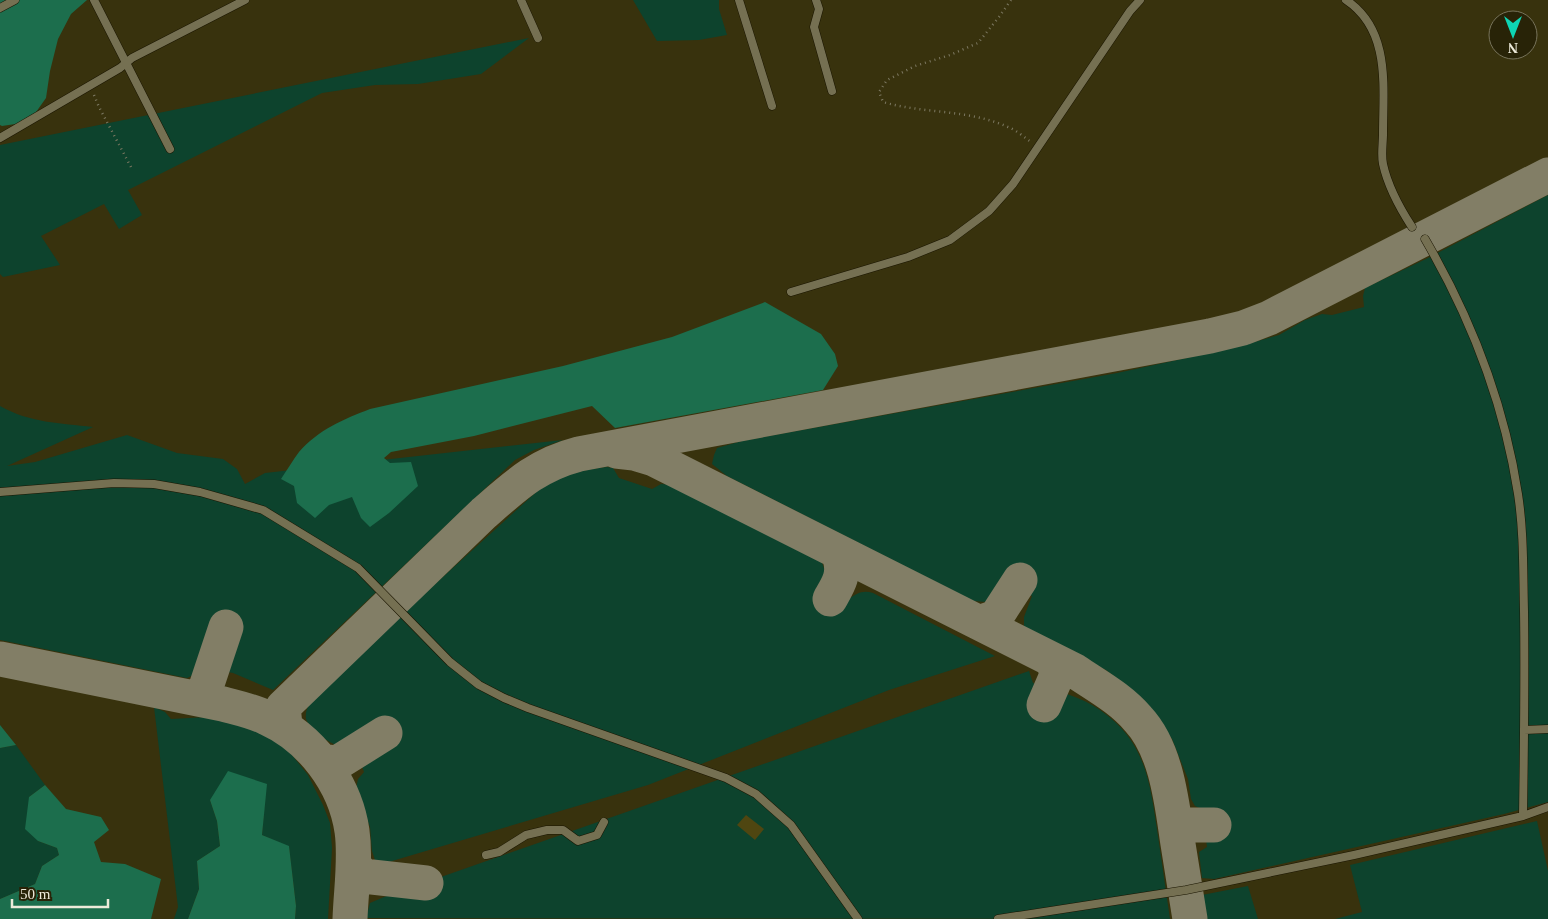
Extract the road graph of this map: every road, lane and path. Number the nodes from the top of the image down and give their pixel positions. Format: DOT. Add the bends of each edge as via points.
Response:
graph roads {
  1 [pos="15,0"];
  2 [pos="94,0"];
  3 [pos="245,0"];
  4 [pos="521,0"];
  5 [pos="740,0"];
  6 [pos="816,0"];
  7 [pos="1011,0"];
  8 [pos="1140,0"];
  9 [pos="1346,0"];
  10 [pos="0,8"];
  11 [pos="538,38"];
  12 [pos="127,62"];
  13 [pos="91,85"];
  14 [pos="832,91"];
  15 [pos="772,106"];
  16 [pos="0,138"];
  17 [pos="1034,144"];
  18 [pos="170,149"];
  19 [pos="132,169"];
  20 [pos="1412,227"];
  21 [pos="1426,239"];
  22 [pos="791,292"];
  23 [pos="0,492"];
  24 [pos="1548,729"];
  25 [pos="1524,730"];
  26 [pos="1548,807"];
  27 [pos="1523,816"];
  28 [pos="604,822"];
  29 [pos="486,855"];
  30 [pos="858,919"];
  31 [pos="998,919"];
  1 -- 10 [label="lane"];
  2 -- 12 [label="lane"];
  3 -- 12 [label="lane"];
  4 -- 11 [label="lane"];
  5 -- 15 [label="lane"];
  6 -- 14 [label="lane" via="819,9 814,27"];
  7 -- 17 [label="path" via="978,43 914,66 887,80 879,92 883,102 903,108 984,118 1011,128"];
  8 -- 22 [label="lane" via="1013,184 989,211 950,240 908,257"];
  9 -- 20 [label="lane" via="1367,20 1376,36 1383,82 1383,163 1399,207"];
  12 -- 13 [label="lane"];
  12 -- 18 [label="lane"];
  13 -- 16 [label="lane"];
  13 -- 19 [label="path" via="99,108"];
  21 -- 25 [label="lane" via="1473,332 1492,381 1518,493 1523,533"];
  23 -- 30 [label="lane" via="114,483 154,484 200,492 264,510 358,568 450,662 479,685 528,708 726,778 756,794 791,825"];
  24 -- 25 [label="lane"];
  25 -- 27 [label="lane"];
  26 -- 27 [label="lane"];
  27 -- 31 [label="lane" via="1354,856 1186,890"];
  28 -- 29 [label="lane" via="597,835 578,841 563,830 547,830 526,835 499,852"];
}
